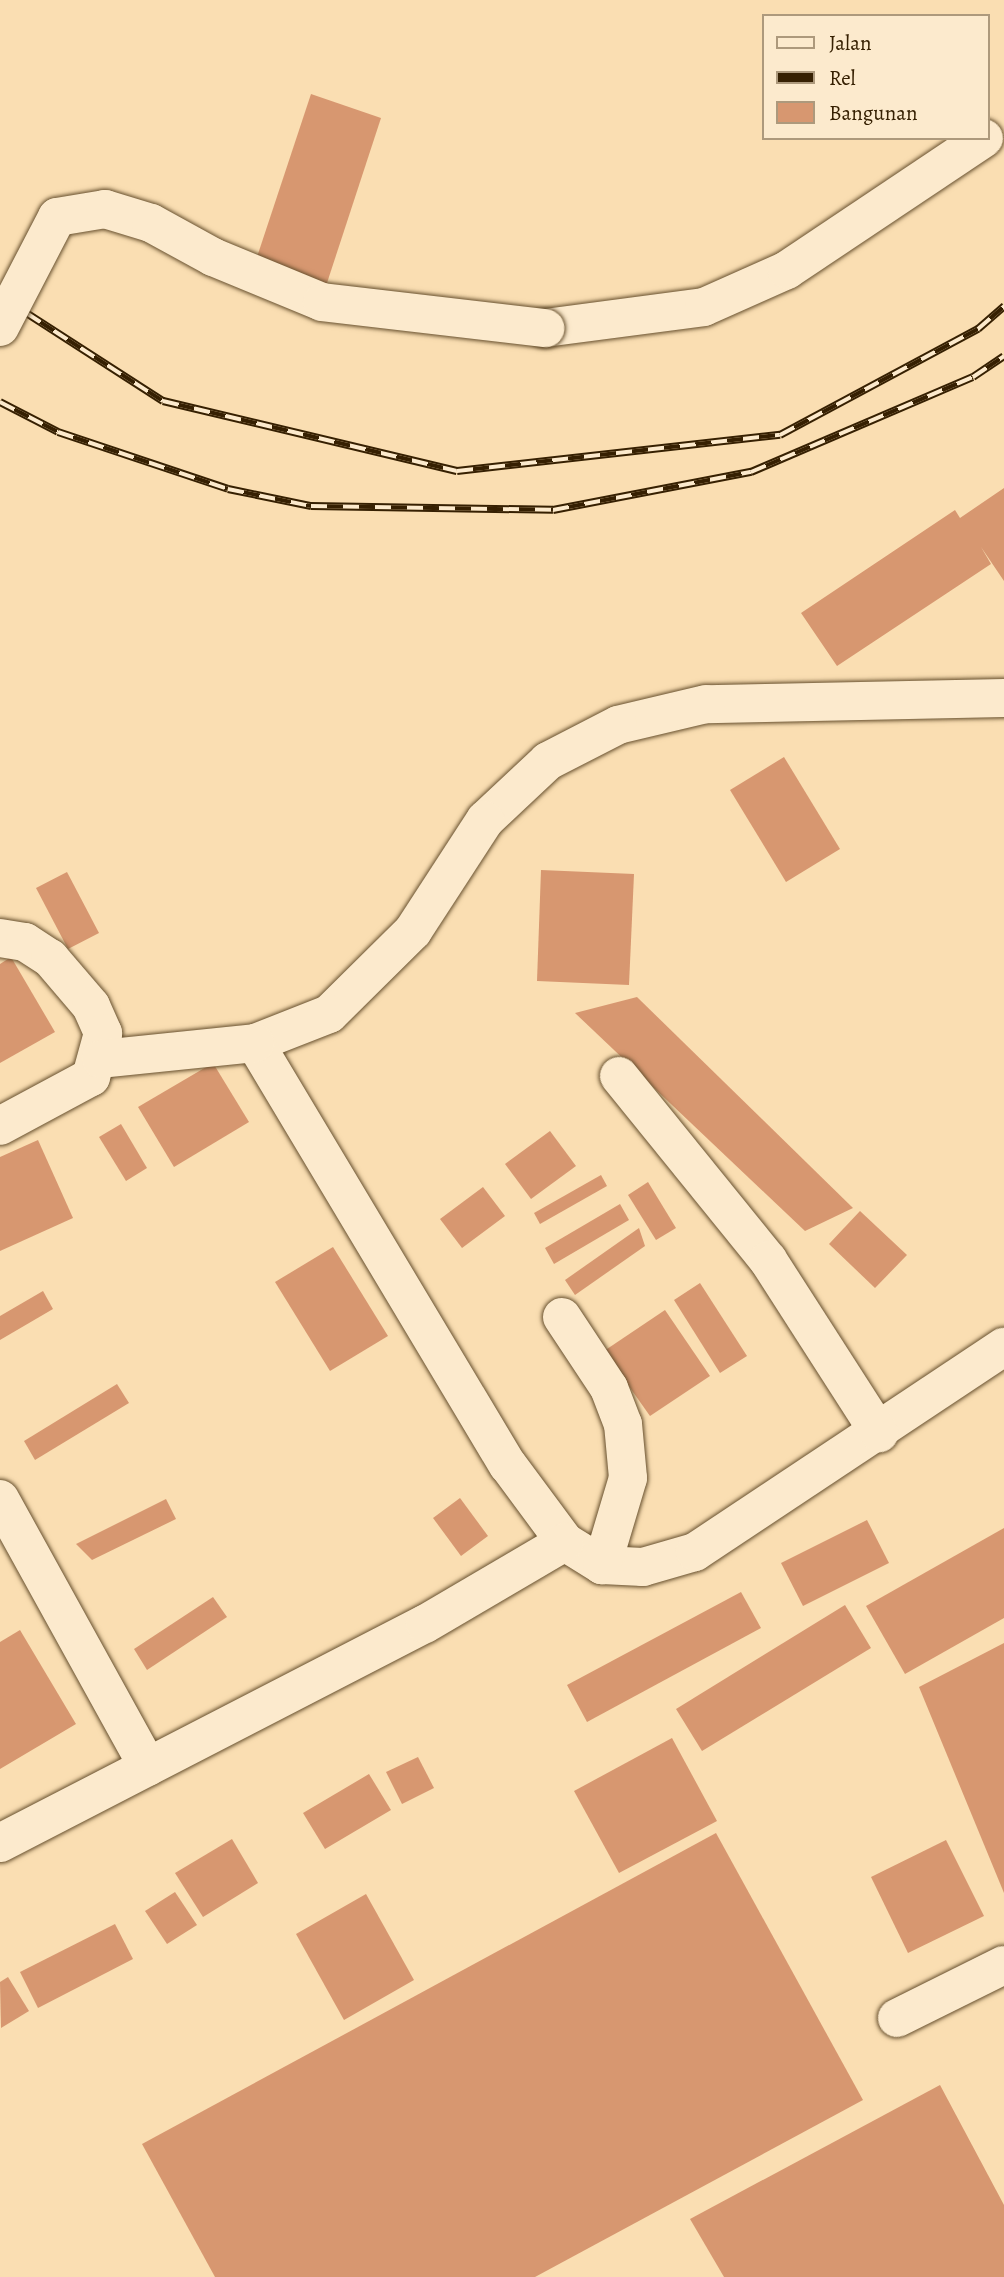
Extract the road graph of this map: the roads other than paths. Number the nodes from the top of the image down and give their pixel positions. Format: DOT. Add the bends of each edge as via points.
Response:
graph roads {
  1 [pos="981,140"];
  2 [pos="0,327"];
  3 [pos="1004,698"];
  4 [pos="0,938"];
  5 [pos="255,1043"];
  6 [pos="101,1059"];
  7 [pos="619,1076"];
  8 [pos="0,1126"];
  9 [pos="562,1317"];
  10 [pos="1004,1347"];
  11 [pos="879,1433"];
  12 [pos="0,1499"];
  13 [pos="565,1542"];
  14 [pos="601,1565"];
  15 [pos="148,1767"];
  16 [pos="0,1843"];
  17 [pos="1004,1965"];
  18 [pos="897,2018"];
  1 -- 2 [label="lane, bridge" via="787,270 704,307 545,328 322,302 213,257 151,223 106,209 57,218"];
  3 -- 5 [label="lane" via="706,704 618,725 548,761 485,820 413,932 329,1014"];
  4 -- 6 [label="lane" via="25,942 50,958 91,1006 103,1033"];
  5 -- 6 [label="lane"];
  5 -- 13 [label="lane" via="508,1465"];
  6 -- 8 [label="lane" via="92,1077"];
  7 -- 11 [label="lane" via="768,1260"];
  9 -- 14 [label="lane" via="609,1388 623,1424 628,1478"];
  10 -- 11 [label="lane"];
  11 -- 14 [label="lane" via="695,1552 643,1567"];
  12 -- 15 [label="lane"];
  13 -- 14 [label="lane"];
  13 -- 15 [label="lane" via="425,1624"];
  15 -- 16 [label="lane"];
  17 -- 18 [label="lane"];
}
